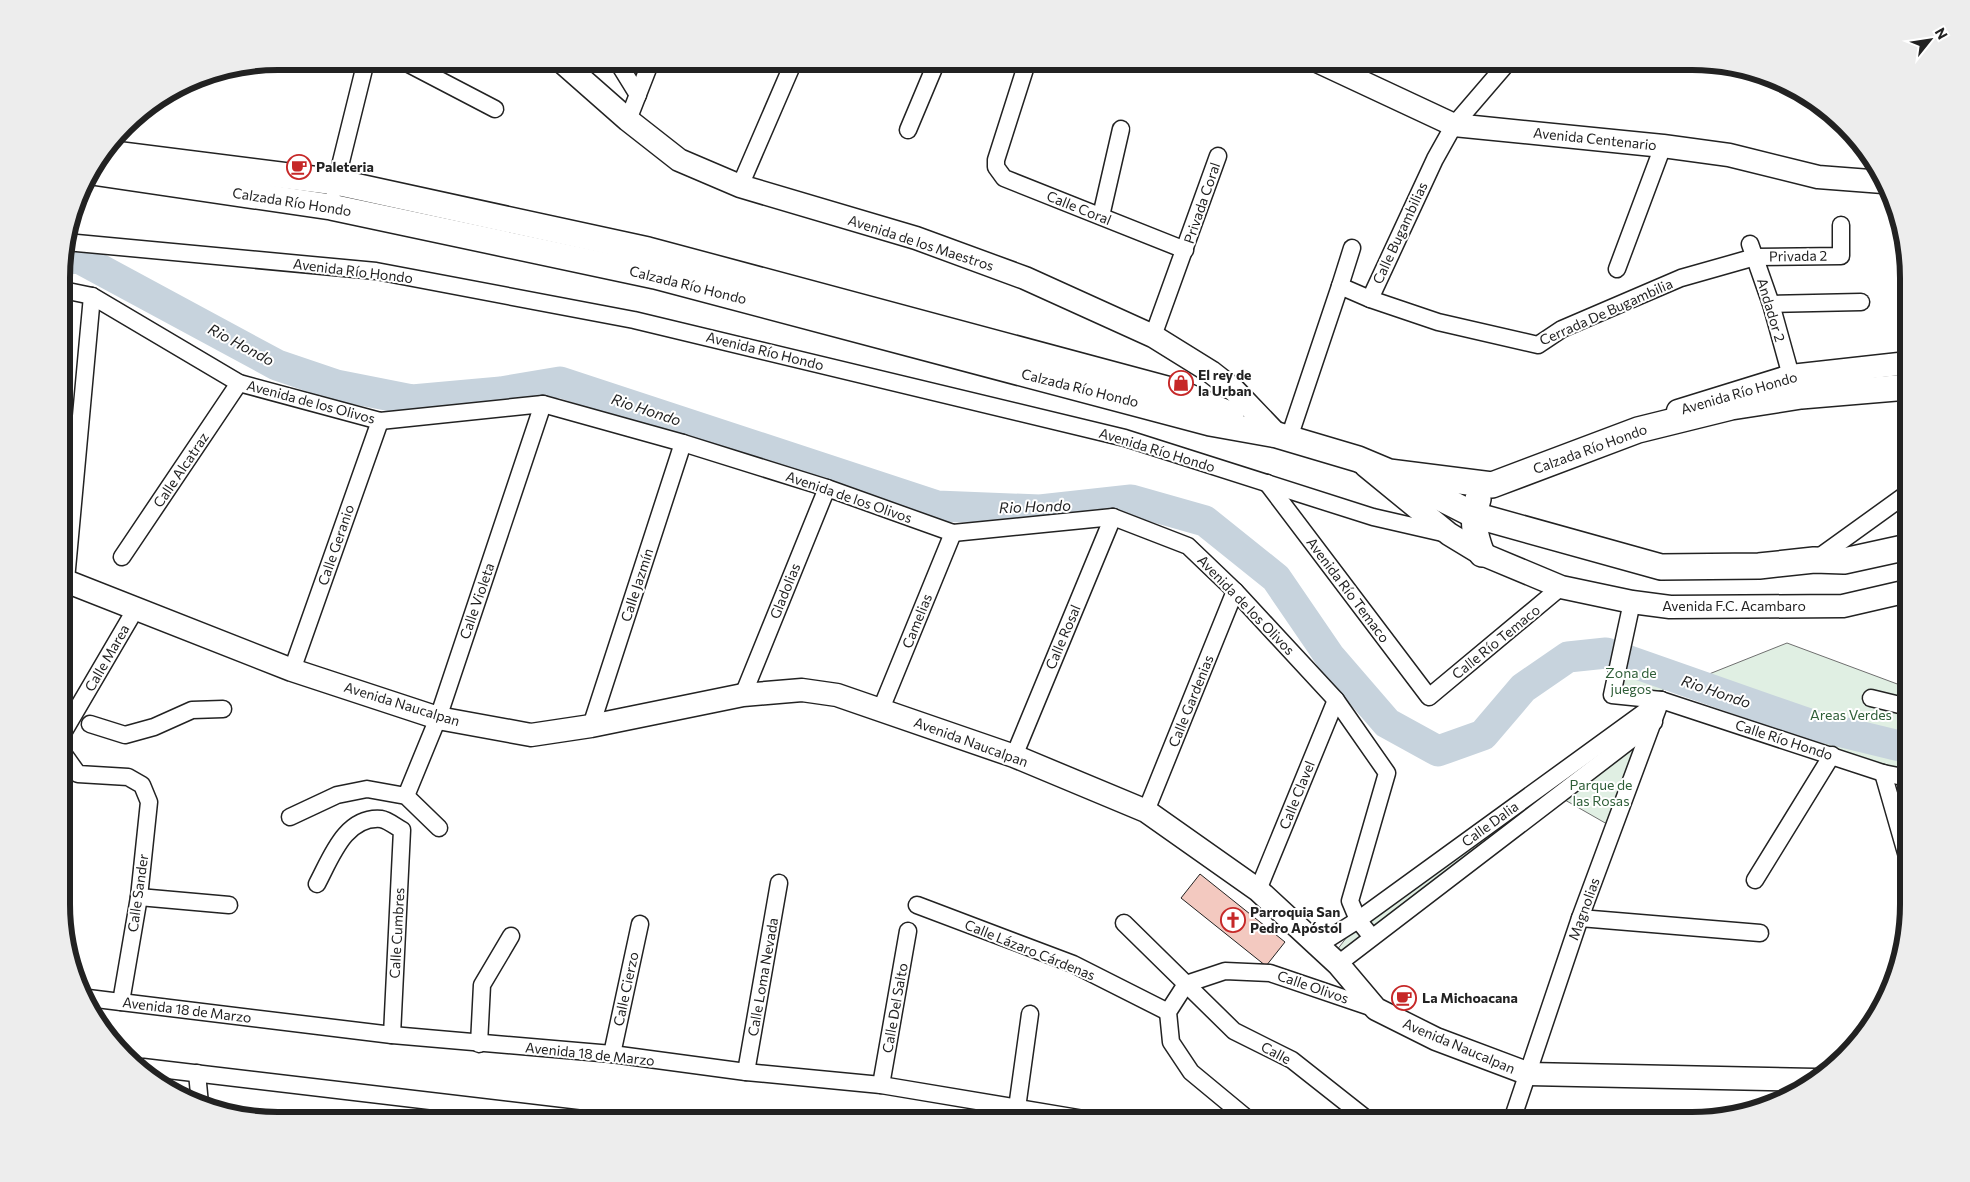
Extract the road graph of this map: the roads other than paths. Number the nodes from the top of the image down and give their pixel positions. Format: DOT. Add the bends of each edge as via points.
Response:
graph roads {
  1 [pos="364,70"];
  2 [pos="421,70"];
  3 [pos="571,70"];
  4 [pos="623,70"];
  5 [pos="648,70"];
  6 [pos="790,70"];
  7 [pos="933,70"];
  8 [pos="1025,70"];
  9 [pos="1336,70"];
  10 [pos="1501,70"];
  11 [pos="638,95"];
  12 [pos="495,108"];
  13 [pos="628,120"];
  14 [pos="1454,125"];
  15 [pos="1121,129"];
  16 [pos="908,130"];
  17 [pos="1663,146"];
  18 [pos="112,154"];
  19 [pos="1218,156"];
  20 [pos="99,173"];
  21 [pos="1876,181"];
  22 [pos="336,182"];
  23 [pos="740,186"];
  24 [pos="331,207"];
  25 [pos="1100,216"];
  26 [pos="1841,225"];
  27 [pos="73,243"];
  28 [pos="1352,248"];
  29 [pos="1185,250"];
  30 [pos="1752,251"];
  31 [pos="1617,270"];
  32 [pos="1340,286"];
  33 [pos="70,291"];
  34 [pos="92,296"];
  35 [pos="1370,299"];
  36 [pos="1861,302"];
  37 [pos="1771,304"];
  38 [pos="1153,336"];
  39 [pos="1900,364"];
  40 [pos="1790,376"];
  41 [pos="239,383"];
  42 [pos="1900,388"];
  43 [pos="1900,396"];
  44 [pos="543,404"];
  45 [pos="380,421"];
  46 [pos="1638,430"];
  47 [pos="1283,436"];
  48 [pos="682,443"];
  49 [pos="1358,459"];
  50 [pos="1389,472"];
  51 [pos="1267,483"];
  52 [pos="1492,485"];
  53 [pos="827,488"];
  54 [pos="1900,498"];
  55 [pos="1474,514"];
  56 [pos="1113,517"];
  57 [pos="70,527"];
  58 [pos="953,533"];
  59 [pos="1449,534"];
  60 [pos="1900,538"];
  61 [pos="1900,549"];
  62 [pos="1482,554"];
  63 [pos="122,557"];
  64 [pos="1814,560"];
  65 [pos="70,582"];
  66 [pos="1561,586"];
  67 [pos="1236,591"];
  68 [pos="1900,593"];
  69 [pos="1632,602"];
  70 [pos="135,610"];
  71 [pos="292,670"];
  72 [pos="743,695"];
  73 [pos="1429,696"];
  74 [pos="1871,698"];
  75 [pos="1336,700"];
  76 [pos="1661,700"];
  77 [pos="1900,705"];
  78 [pos="223,709"];
  79 [pos="881,709"];
  80 [pos="438,718"];
  81 [pos="70,721"];
  82 [pos="1654,722"];
  83 [pos="90,724"];
  84 [pos="592,726"];
  85 [pos="1832,755"];
  86 [pos="1014,756"];
  87 [pos="70,763"];
  88 [pos="1883,773"];
  89 [pos="1900,776"];
  90 [pos="406,796"];
  91 [pos="1146,811"];
  92 [pos="290,817"];
  93 [pos="1498,819"];
  94 [pos="439,828"];
  95 [pos="1900,832"];
  96 [pos="1509,833"];
  97 [pos="1755,880"];
  98 [pos="779,883"];
  99 [pos="317,884"];
  100 [pos="1258,890"];
  101 [pos="139,896"];
  102 [pos="229,905"];
  103 [pos="917,905"];
  104 [pos="1580,918"];
  105 [pos="1358,920"];
  106 [pos="1124,923"];
  107 [pos="640,924"];
  108 [pos="908,931"];
  109 [pos="1760,932"];
  110 [pos="511,936"];
  111 [pos="1371,936"];
  112 [pos="1317,946"];
  113 [pos="1338,964"];
  114 [pos="1186,984"];
  115 [pos="92,999"];
  116 [pos="121,1002"];
  117 [pos="1376,1009"];
  118 [pos="1168,1012"];
  119 [pos="1030,1014"];
  120 [pos="392,1035"];
  121 [pos="479,1044"];
  122 [pos="612,1054"];
  123 [pos="151,1068"];
  124 [pos="746,1072"];
  125 [pos="197,1073"];
  126 [pos="1529,1074"];
  127 [pos="1803,1080"];
  128 [pos="881,1085"];
  129 [pos="199,1096"];
  130 [pos="1017,1108"];
  131 [pos="524,1112"];
  132 [pos="1041,1112"];
  133 [pos="1239,1112"];
  134 [pos="1358,1112"];
  135 [pos="1515,1112"];
  1 -- 22 [label="street"];
  2 -- 12 [label="street"];
  3 -- 13 [label="main road, Avenida de los Maestros"];
  4 -- 11 [label="street"];
  5 -- 11 [label="street"];
  6 -- 23 [label="street"];
  7 -- 16 [label="street"];
  8 -- 25 [label="street, Calle Coral" via="996,167 1004,178"];
  9 -- 14 [label="main road, Avenida Centenario"];
  10 -- 14 [label="street, Calle Bugambilias"];
  11 -- 13 [label="street"];
  13 -- 23 [label="main road, Avenida de los Maestros" via="679,160"];
  14 -- 17 [label="main road, Avenida Centenario"];
  14 -- 35 [label="street, Calle Bugambilias" via="1430,168"];
  15 -- 25 [label="street"];
  17 -- 21 [label="main road, Avenida Centenario" via="1729,155 1818,176"];
  17 -- 31 [label="street"];
  18 -- 22 [label="main road, Calzada Río Hondo"];
  19 -- 29 [label="street, Privada Coral"];
  20 -- 24 [label="main road, Calzada Río Hondo"];
  22 -- 24 [label="street"];
  22 -- 47 [label="main road, Calzada Río Hondo" via="677,258 1178,392"];
  23 -- 38 [label="main road, Avenida de los Maestros" via="916,238 1025,278"];
  24 -- 47 [label="main road, Calzada Río Hondo" via="655,276 1210,423"];
  25 -- 29 [label="street, Calle Coral"];
  26 -- 30 [label="street, Privada 2" via="1841,256"];
  27 -- 51 [label="street, Avenida Río Hondo" via="376,271 634,320 1125,438"];
  28 -- 32 [label="street"];
  29 -- 38 [label="street"];
  30 -- 35 [label="street, Cerrada De Bugambilia" via="1562,329 1538,345 1438,322"];
  30 -- 37 [label="street, Andador 2"];
  32 -- 35 [label="street, Calle Bugambilias"];
  32 -- 47 [label="street"];
  33 -- 34 [label="street, Avenida de los Olivos"];
  34 -- 41 [label="street, Avenida de los Olivos"];
  34 -- 57 [label="street"];
  36 -- 37 [label="street"];
  37 -- 40 [label="street, Andador 2"];
  38 -- 47 [label="main road, Avenida de los Maestros" via="1211,372"];
  39 -- 40 [label="main road, Avenida Río Hondo"];
  40 -- 46 [label="main road, Avenida Río Hondo" via="1688,406"];
  41 -- 45 [label="street, Avenida de los Olivos"];
  41 -- 63 [label="street, Calle Alcatraz"];
  42 -- 46 [label="main road, Calzada Río Hondo" via="1800,396 1731,407"];
  43 -- 46 [label="main road, Avenida Río Hondo" via="1787,407 1695,428"];
  44 -- 45 [label="street, Avenida de los Olivos"];
  44 -- 48 [label="street, Avenida de los Olivos"];
  44 -- 80 [label="street, Calle Violeta"];
  45 -- 71 [label="street, Calle Geranio"];
  46 -- 52 [label="main road, Calzada Río Hondo"];
  47 -- 49 [label="main road, Calzada Río Hondo"];
  48 -- 53 [label="street, Avenida de los Olivos"];
  48 -- 84 [label="street, Calle Jazmín"];
  49 -- 50 [label="main road, Calzada Río Hondo"];
  49 -- 59 [label="main road, Avenida F.C. Acambaro"];
  50 -- 52 [label="main road, Calzada Río Hondo"];
  50 -- 55 [label="main road"];
  51 -- 59 [label="street, Avenida Río Hondo" via="1373,517"];
  51 -- 73 [label="street, Avenida Río Temaco"];
  52 -- 55 [label="main road" via="1478,499"];
  53 -- 58 [label="street, Avenida de los Olivos"];
  53 -- 72 [label="street, Gladolias"];
  54 -- 64 [label="street"];
  55 -- 62 [label="main road" via="1474,533"];
  55 -- 64 [label="main road" via="1661,567 1759,566"];
  56 -- 58 [label="street, Avenida de los Olivos"];
  56 -- 67 [label="street, Avenida de los Olivos" via="1188,546"];
  56 -- 86 [label="street, Calle Rosal"];
  58 -- 79 [label="street, Camelias"];
  59 -- 62 [label="main road, Avenida F.C. Acambaro"];
  60 -- 64 [label="main road"];
  61 -- 64 [label="main road" via="1844,561"];
  62 -- 66 [label="main road, Avenida F.C. Acambaro"];
  65 -- 70 [label="main road, Avenida Naucalpan"];
  66 -- 69 [label="main road, Avenida F.C. Acambaro"];
  66 -- 73 [label="street, Calle Río Temaco"];
  67 -- 75 [label="street, Avenida de los Olivos"];
  67 -- 91 [label="street, Calle Gardenias"];
  68 -- 69 [label="main road, Avenida F.C. Acambaro" via="1844,606 1670,607"];
  69 -- 76 [label="street, Calle Río Hondo" via="1612,695"];
  70 -- 71 [label="main road, Avenida Naucalpan"];
  70 -- 81 [label="street, Calle Marea"];
  71 -- 80 [label="main road, Avenida Naucalpan"];
  72 -- 79 [label="main road, Avenida Naucalpan" via="802,690 836,695"];
  72 -- 84 [label="main road, Avenida Naucalpan"];
  74 -- 77 [label="street"];
  75 -- 100 [label="street, Calle Clavel"];
  75 -- 105 [label="street, Avenida de los Olivos" via="1387,773 1350,901"];
  76 -- 82 [label="street, Magnolias"];
  76 -- 85 [label="street, Calle Río Hondo"];
  76 -- 93 [label="street, Calle Dalia"];
  78 -- 83 [label="street" via="192,710 154,727 125,735"];
  79 -- 86 [label="main road, Avenida Naucalpan"];
  80 -- 84 [label="main road, Avenida Naucalpan" via="531,735"];
  80 -- 90 [label="street, Calle Violeta"];
  82 -- 96 [label="street, Calle Dalia"];
  82 -- 104 [label="street, Magnolias"];
  85 -- 88 [label="street, Calle Río Hondo"];
  85 -- 97 [label="street"];
  86 -- 91 [label="main road, Avenida Naucalpan"];
  87 -- 101 [label="street, Calle Sander" via="78,774 128,777 142,785 149,802"];
  88 -- 89 [label="street, Calle Río Hondo"];
  88 -- 95 [label="street"];
  90 -- 92 [label="street" via="367,789 337,795"];
  90 -- 94 [label="street"];
  91 -- 100 [label="main road, Avenida Naucalpan"];
  93 -- 96 [label="street"];
  93 -- 105 [label="street, Calle Dalia"];
  96 -- 111 [label="street, Calle Dalia"];
  98 -- 124 [label="street, Calle Loma Nevada"];
  99 -- 120 [label="street, Calle Cumbres" via="348,831 363,822 383,819 402,830"];
  100 -- 112 [label="main road, Avenida Naucalpan"];
  101 -- 102 [label="street"];
  101 -- 116 [label="street, Calle Sander"];
  103 -- 118 [label="street, Calle Lázaro Cárdenas" via="1073,964"];
  104 -- 109 [label="street"];
  104 -- 126 [label="street, Magnolias"];
  105 -- 111 [label="street, Avenida de los Olivos"];
  105 -- 112 [label="street, Calle Dalia"];
  106 -- 114 [label="street, Calle"];
  107 -- 122 [label="street, Calle Cierzo"];
  108 -- 128 [label="street, Calle Del Salto"];
  110 -- 121 [label="street" via="482,985"];
  111 -- 113 [label="street, Calle Dalia"];
  112 -- 113 [label="main road, Avenida Naucalpan"];
  113 -- 117 [label="main road, Avenida Naucalpan"];
  114 -- 117 [label="street, Calle Olivos" via="1225,970 1270,973"];
  114 -- 118 [label="street"];
  114 -- 134 [label="street, Calle" via="1234,1031 1292,1060"];
  115 -- 116 [label="street, Avenida 18 de Marzo"];
  116 -- 120 [label="street, Avenida 18 de Marzo"];
  117 -- 126 [label="main road, Avenida Naucalpan" via="1436,1039"];
  118 -- 133 [label="street" via="1171,1042 1191,1072"];
  119 -- 130 [label="street"];
  120 -- 121 [label="street, Avenida 18 de Marzo"];
  121 -- 122 [label="street, Avenida 18 de Marzo"];
  122 -- 124 [label="street, Avenida 18 de Marzo"];
  123 -- 125 [label="street"];
  124 -- 128 [label="street, Avenida 18 de Marzo"];
  125 -- 129 [label="street"];
  125 -- 131 [label="street"];
  126 -- 127 [label="main road, Avenida Naucalpan"];
  126 -- 135 [label="street, Magnolias"];
  128 -- 130 [label="street, Avenida 18 de Marzo"];
  130 -- 132 [label="street, Avenida 18 de Marzo"];
}
